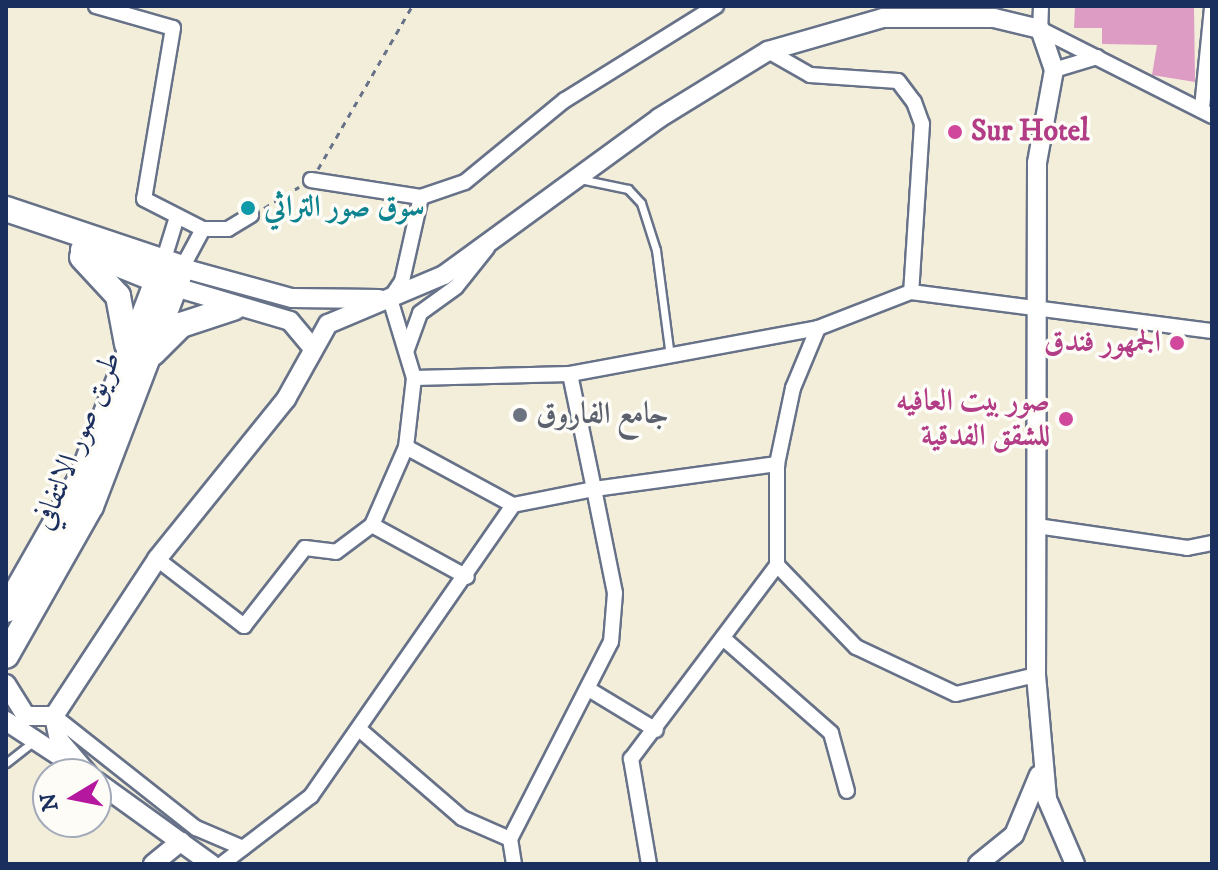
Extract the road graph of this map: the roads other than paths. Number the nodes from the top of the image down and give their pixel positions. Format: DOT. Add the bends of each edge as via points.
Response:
graph roads {
  1 [pos="96,6"];
  2 [pos="716,6"];
  3 [pos="1041,6"];
  4 [pos="1212,7"];
  5 [pos="954,10"];
  6 [pos="1040,29"];
  7 [pos="768,51"];
  8 [pos="1097,57"];
  9 [pos="1054,70"];
  10 [pos="1207,112"];
  11 [pos="579,179"];
  12 [pos="311,180"];
  13 [pos="421,197"];
  14 [pos="6,210"];
  15 [pos="251,215"];
  16 [pos="176,220"];
  17 [pos="203,229"];
  18 [pos="495,239"];
  19 [pos="62,241"];
  20 [pos="168,274"];
  21 [pos="911,292"];
  22 [pos="390,299"];
  23 [pos="1039,303"];
  24 [pos="233,308"];
  25 [pos="818,328"];
  26 [pos="1212,331"];
  27 [pos="311,346"];
  28 [pos="407,349"];
  29 [pos="670,356"];
  30 [pos="134,365"];
  31 [pos="570,374"];
  32 [pos="414,378"];
  33 [pos="406,447"];
  34 [pos="777,464"];
  35 [pos="594,489"];
  36 [pos="513,505"];
  37 [pos="372,525"];
  38 [pos="1037,526"];
  39 [pos="1212,543"];
  40 [pos="157,559"];
  41 [pos="777,565"];
  42 [pos="467,577"];
  43 [pos="6,610"];
  44 [pos="723,638"];
  45 [pos="8,654"];
  46 [pos="1036,675"];
  47 [pos="6,682"];
  48 [pos="590,690"];
  49 [pos="54,716"];
  50 [pos="6,721"];
  51 [pos="359,729"];
  52 [pos="656,730"];
  53 [pos="37,739"];
  54 [pos="64,758"];
  55 [pos="74,758"];
  56 [pos="6,763"];
  57 [pos="1041,765"];
  58 [pos="847,791"];
  59 [pos="112,792"];
  60 [pos="510,839"];
  61 [pos="181,841"];
  62 [pos="243,848"];
  63 [pos="153,864"];
  64 [pos="211,864"];
  65 [pos="222,864"];
  66 [pos="514,864"];
  67 [pos="649,864"];
  68 [pos="978,864"];
  69 [pos="1075,864"];
  1 -- 16 [label="street" via="173,28 143,189 149,204"];
  2 -- 13 [label="street" via="565,100 465,182"];
  3 -- 6 [label="street"];
  4 -- 10 [label="street"];
  5 -- 6 [label="street"];
  5 -- 7 [label="street" via="883,18"];
  6 -- 8 [label="street"];
  6 -- 9 [label="street"];
  7 -- 11 [label="street"];
  7 -- 21 [label="street" via="810,75 898,81 914,102 922,124"];
  8 -- 9 [label="street"];
  8 -- 10 [label="street"];
  9 -- 23 [label="street" via="1037,163"];
  11 -- 18 [label="street"];
  11 -- 29 [label="lane" via="628,189 641,203 656,250"];
  12 -- 13 [label="street"];
  13 -- 22 [label="street" via="402,281"];
  14 -- 19 [label="main road"];
  14 -- 20 [label="main road"];
  15 -- 17 [label="street" via="228,229"];
  16 -- 17 [label="street"];
  16 -- 20 [label="street"];
  17 -- 20 [label="street"];
  18 -- 22 [label="street" via="426,286"];
  18 -- 28 [label="street" via="456,287 420,313"];
  19 -- 20 [label="main road"];
  19 -- 30 [label="main road" via="118,296 128,320"];
  20 -- 22 [label="street" via="292,298"];
  20 -- 24 [label="street"];
  20 -- 30 [label="main road, طريق صور الالتفافي"];
  21 -- 23 [label="street"];
  21 -- 25 [label="street"];
  22 -- 27 [label="street" via="334,319"];
  22 -- 28 [label="street"];
  23 -- 26 [label="street"];
  23 -- 38 [label="street"];
  24 -- 27 [label="street" via="290,321"];
  24 -- 30 [label="main road" via="172,330"];
  25 -- 29 [label="street"];
  25 -- 34 [label="street" via="793,388"];
  27 -- 40 [label="street" via="286,399"];
  28 -- 32 [label="street"];
  29 -- 31 [label="street"];
  30 -- 43 [label="main road, طريق صور الالتفافي" via="81,478"];
  30 -- 45 [label="main road, طريق صور الالتفافي" via="91,506"];
  31 -- 32 [label="street"];
  31 -- 35 [label="street"];
  32 -- 33 [label="street"];
  33 -- 36 [label="street"];
  33 -- 37 [label="street"];
  34 -- 35 [label="street"];
  34 -- 41 [label="street"];
  35 -- 36 [label="street"];
  35 -- 48 [label="street" via="615,593 611,642"];
  36 -- 42 [label="street"];
  37 -- 40 [label="street" via="336,552 305,548 244,626"];
  37 -- 42 [label="street"];
  38 -- 39 [label="street" via="1187,548"];
  38 -- 46 [label="street"];
  40 -- 49 [label="street"];
  41 -- 44 [label="street"];
  41 -- 46 [label="street" via="856,647 956,694"];
  42 -- 51 [label="street"];
  44 -- 52 [label="street"];
  44 -- 58 [label="street" via="831,733"];
  45 -- 47 [label="street"];
  46 -- 57 [label="street"];
  47 -- 49 [label="street" via="9,699 26,716"];
  48 -- 52 [label="street"];
  48 -- 60 [label="street"];
  49 -- 55 [label="street" via="59,740"];
  49 -- 62 [label="street" via="196,828"];
  50 -- 53 [label="street"];
  51 -- 60 [label="street" via="462,818"];
  51 -- 62 [label="street" via="311,796"];
  52 -- 67 [label="street" via="631,759"];
  53 -- 54 [label="street"];
  53 -- 56 [label="lane"];
  57 -- 68 [label="street" via="1014,835"];
  57 -- 69 [label="street" via="1047,799"];
  59 -- 61 [label="street"];
  60 -- 66 [label="street"];
  61 -- 63 [label="street"];
  61 -- 64 [label="street"];
  62 -- 65 [label="street"];
}
